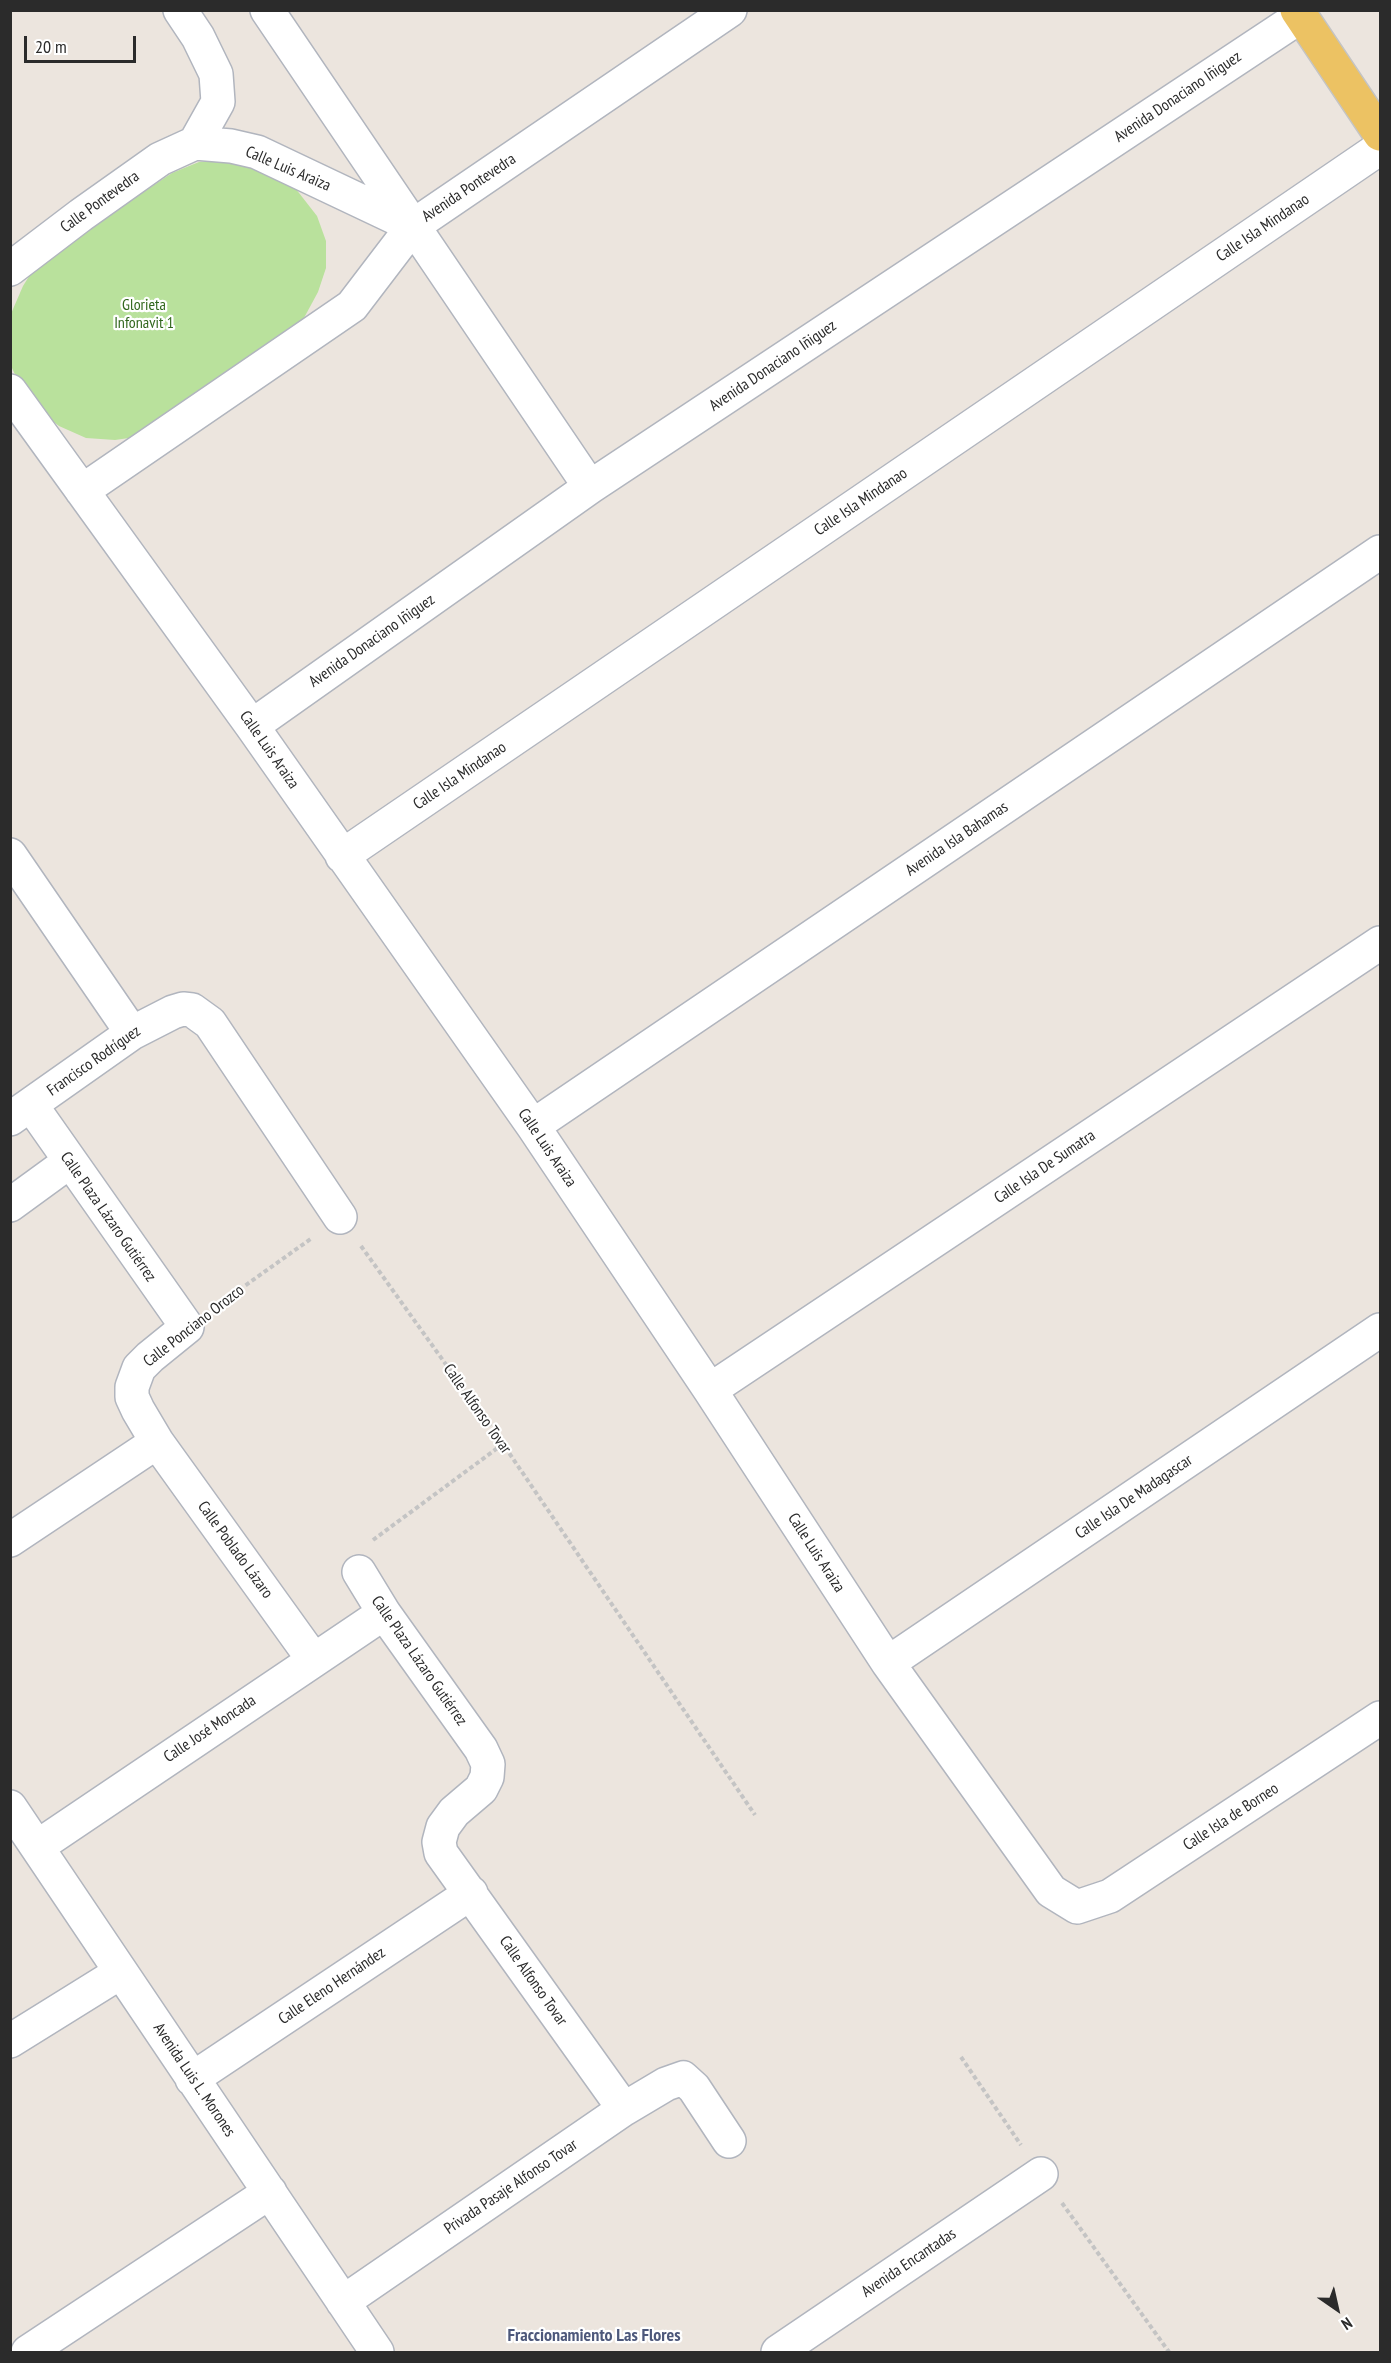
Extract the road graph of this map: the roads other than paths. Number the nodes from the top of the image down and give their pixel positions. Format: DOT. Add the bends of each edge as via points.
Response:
graph roads {
  1 [pos="180,10"];
  2 [pos="267,10"];
  3 [pos="730,10"];
  4 [pos="1299,13"];
  5 [pos="1380,134"];
  6 [pos="195,143"];
  7 [pos="1380,148"];
  8 [pos="413,226"];
  9 [pos="11,269"];
  10 [pos="10,391"];
  11 [pos="590,487"];
  12 [pos="82,491"];
  13 [pos="1380,552"];
  14 [pos="252,726"];
  15 [pos="10,855"];
  16 [pos="342,856"];
  17 [pos="1380,943"];
  18 [pos="132,1033"];
  19 [pos="21,1112"];
  20 [pos="533,1126"];
  21 [pos="69,1162"];
  22 [pos="10,1205"];
  23 [pos="340,1217"];
  24 [pos="187,1327"];
  25 [pos="1380,1330"];
  26 [pos="710,1390"];
  27 [pos="157,1442"];
  28 [pos="10,1540"];
  29 [pos="359,1572"];
  30 [pos="384,1613"];
  31 [pos="313,1659"];
  32 [pos="888,1663"];
  33 [pos="1379,1723"];
  34 [pos="10,1807"];
  35 [pos="37,1847"];
  36 [pos="441,1853"];
  37 [pos="471,1893"];
  38 [pos="1077,1907"];
  39 [pos="121,1971"];
  40 [pos="10,2042"];
  41 [pos="192,2079"];
  42 [pos="624,2109"];
  43 [pos="729,2141"];
  44 [pos="1041,2174"];
  45 [pos="270,2192"];
  46 [pos="343,2302"];
  47 [pos="28,2352"];
  48 [pos="377,2352"];
  49 [pos="778,2352"];
  1 -- 6 [label="street" via="216,74 218,102"];
  2 -- 8 [label="street"];
  3 -- 8 [label="street, Avenida Pontevedra"];
  4 -- 5 [label="main road"];
  4 -- 11 [label="street, Avenida Donaciano Iñiguez"];
  6 -- 8 [label="street, Calle Luis Araiza" via="257,152"];
  6 -- 9 [label="street, Calle Pontevedra" via="160,159"];
  7 -- 16 [label="street, Calle Isla Mindanao"];
  8 -- 11 [label="street"];
  8 -- 12 [label="street, Avenida Pontevedra" via="352,306"];
  10 -- 12 [label="street, Calle Luis Araiza"];
  11 -- 14 [label="street, Avenida Donaciano Iñiguez"];
  12 -- 14 [label="street, Calle Luis Araiza"];
  13 -- 20 [label="street, Avenida Isla Bahamas"];
  14 -- 16 [label="street, Calle Luis Araiza"];
  15 -- 18 [label="street"];
  16 -- 20 [label="street, Calle Luis Araiza"];
  17 -- 26 [label="street, Calle Isla De Sumatra"];
  18 -- 19 [label="street, Francisco Rodríguez"];
  18 -- 23 [label="street, Francisco Rodríguez" via="183,1009 192,1010 210,1023"];
  19 -- 21 [label="street, Calle Plaza Lázaro Gutiérrez"];
  20 -- 26 [label="street, Calle Luis Araiza"];
  21 -- 22 [label="street"];
  21 -- 24 [label="street, Calle Plaza Lázaro Gutiérrez"];
  24 -- 27 [label="street, Calle Ponciano Orozco" via="150,1357 132,1387 132,1397"];
  25 -- 32 [label="street, Calle Isla De Madagascar"];
  26 -- 32 [label="street, Calle Luis Araiza"];
  27 -- 28 [label="street"];
  27 -- 31 [label="street, Calle Poblado Lázaro"];
  29 -- 30 [label="street, Calle Plaza Lázaro Gutiérrez"];
  30 -- 31 [label="street, Calle José Moncada"];
  30 -- 36 [label="street, Calle Plaza Lázaro Gutiérrez" via="488,1764 481,1789 443,1827"];
  31 -- 35 [label="street, Calle José Moncada"];
  32 -- 38 [label="street, Calle Luis Araiza" via="1052,1891"];
  33 -- 38 [label="street, Calle Isla de Borneo" via="1110,1896"];
  34 -- 35 [label="street, Avenida Luis L. Morones"];
  35 -- 39 [label="street, Avenida Luis L. Morones"];
  36 -- 37 [label="street, Calle Alfonso Tovar"];
  37 -- 41 [label="street, Calle Eleno Hernández"];
  37 -- 42 [label="street, Calle Alfonso Tovar"];
  39 -- 40 [label="street"];
  39 -- 41 [label="street, Avenida Luis L. Morones"];
  41 -- 45 [label="street, Avenida Luis L. Morones"];
  42 -- 43 [label="street, Privada Pasaje Alfonso Tovar" via="683,2078"];
  42 -- 46 [label="street, Privada Pasaje Alfonso Tovar"];
  44 -- 49 [label="street, Avenida Encantadas"];
  45 -- 46 [label="street, Avenida Luis L. Morones"];
  45 -- 47 [label="street"];
  46 -- 48 [label="street, Avenida Luis L. Morones"];
}
